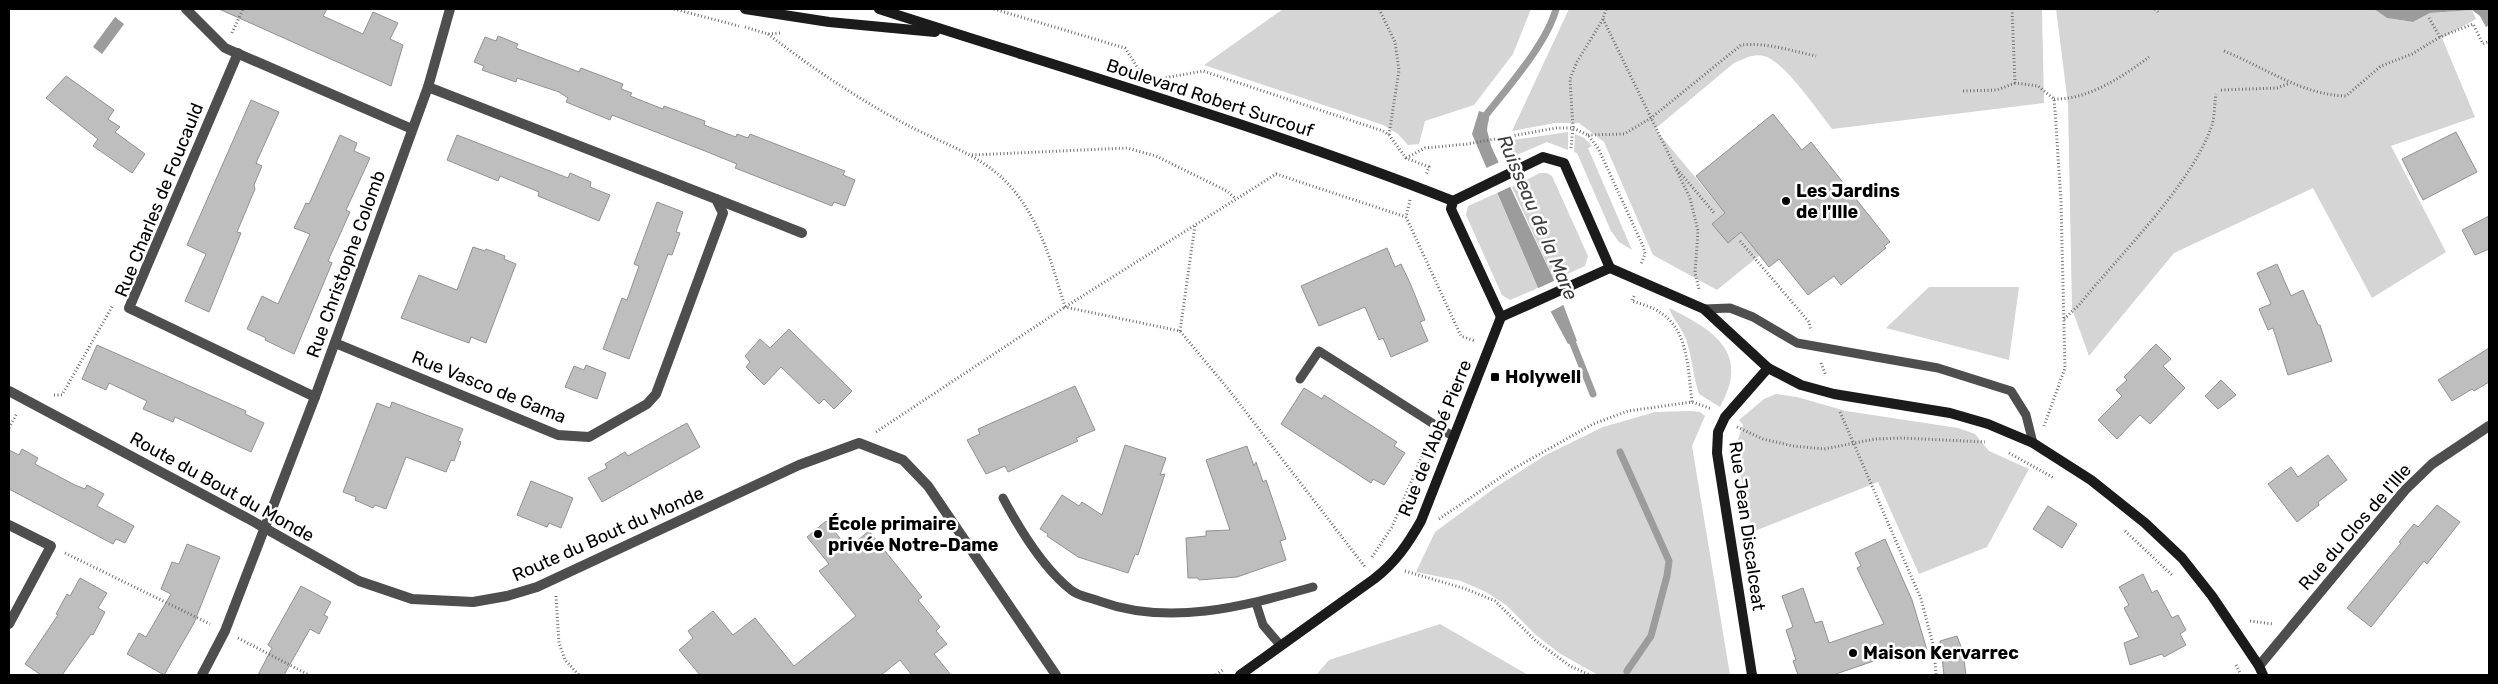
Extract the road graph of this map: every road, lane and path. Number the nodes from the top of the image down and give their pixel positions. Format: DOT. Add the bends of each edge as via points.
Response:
graph roads {
  1 [pos="186,9"];
  2 [pos="243,9"];
  3 [pos="450,9"];
  4 [pos="674,9"];
  5 [pos="693,9"];
  6 [pos="745,9"];
  7 [pos="879,9"];
  8 [pos="994,9"];
  9 [pos="1380,9"];
  10 [pos="1606,9"];
  11 [pos="2012,9"];
  12 [pos="692,14"];
  13 [pos="2430,18"];
  14 [pos="1603,19"];
  15 [pos="786,32"];
  16 [pos="954,33"];
  17 [pos="768,34"];
  18 [pos="2440,37"];
  19 [pos="2489,41"];
  20 [pos="225,48"];
  21 [pos="2224,51"];
  22 [pos="238,53"];
  23 [pos="1816,56"];
  24 [pos="2148,57"];
  25 [pos="1148,75"];
  26 [pos="1155,78"];
  27 [pos="2291,82"];
  28 [pos="2015,83"];
  29 [pos="428,87"];
  30 [pos="2221,90"];
  31 [pos="1963,91"];
  32 [pos="2216,94"];
  33 [pos="2054,99"];
  34 [pos="1651,118"];
  35 [pos="1573,128"];
  36 [pos="412,129"];
  37 [pos="1389,135"];
  38 [pos="1588,135"];
  39 [pos="972,155"];
  40 [pos="1406,158"];
  41 [pos="1673,165"];
  42 [pos="1413,185"];
  43 [pos="1236,199"];
  44 [pos="716,200"];
  45 [pos="1453,201"];
  46 [pos="1716,214"];
  47 [pos="1406,217"];
  48 [pos="1195,224"];
  49 [pos="802,233"];
  50 [pos="1740,242"];
  51 [pos="1610,268"];
  52 [pos="1636,277"];
  53 [pos="1065,307"];
  54 [pos="129,308"];
  55 [pos="1704,309"];
  56 [pos="1501,317"];
  57 [pos="2064,320"];
  58 [pos="1180,332"];
  59 [pos="335,343"];
  60 [pos="1490,345"];
  61 [pos="1815,347"];
  62 [pos="1768,368"];
  63 [pos="1300,379"];
  64 [pos="9,391"];
  65 [pos="1834,394"];
  66 [pos="52,396"];
  67 [pos="315,397"];
  68 [pos="24,398"];
  69 [pos="1725,417"];
  70 [pos="1988,424"];
  71 [pos="1435,425"];
  72 [pos="2489,426"];
  73 [pos="9,428"];
  74 [pos="1454,437"];
  75 [pos="1985,442"];
  76 [pos="859,443"];
  77 [pos="2033,443"];
  78 [pos="1853,444"];
  79 [pos="1993,445"];
  80 [pos="2001,448"];
  81 [pos="2060,482"];
  82 [pos="1003,498"];
  83 [pos="1421,521"];
  84 [pos="9,526"];
  85 [pos="266,528"];
  86 [pos="2122,528"];
  87 [pos="51,546"];
  88 [pos="1390,567"];
  89 [pos="1365,568"];
  90 [pos="1357,573"];
  91 [pos="555,578"];
  92 [pos="1374,579"];
  93 [pos="2176,579"];
  94 [pos="1313,587"];
  95 [pos="1256,603"];
  96 [pos="2298,618"];
  97 [pos="2244,619"];
  98 [pos="9,624"];
  99 [pos="225,631"];
  100 [pos="1281,646"];
  101 [pos="1232,664"];
  102 [pos="2261,671"];
  103 [pos="202,675"];
  104 [pos="309,675"];
  105 [pos="579,675"];
  106 [pos="1056,675"];
  107 [pos="1216,675"];
  108 [pos="1240,675"];
  109 [pos="1590,675"];
  110 [pos="1752,675"];
  111 [pos="1936,675"];
  1 -- 20 [label="street"];
  2 -- 20 [label="path"];
  3 -- 29 [label="street, Rue Christophe Colomb"];
  4 -- 12 [label="path"];
  5 -- 12 [label="path"];
  6 -- 16 [label="street, Boulevard Robert Surcouf" via="829,22"];
  7 -- 16 [label="street, Boulevard Robert Surcouf"];
  8 -- 25 [label="path" via="1125,48 1140,73"];
  9 -- 37 [label="path" via="1395,42 1399,70"];
  10 -- 14 [label="path"];
  11 -- 28 [label="path"];
  12 -- 17 [label="path"];
  13 -- 18 [label="path"];
  14 -- 34 [label="path"];
  14 -- 35 [label="path" via="1570,79"];
  15 -- 17 [label="path"];
  16 -- 42 [label="street, Boulevard Robert Surcouf" via="1210,113"];
  17 -- 39 [label="path" via="910,127"];
  18 -- 19 [label="path" via="2473,24 2483,44"];
  18 -- 27 [label="path" via="2412,54 2381,66 2346,96"];
  20 -- 22 [label="street"];
  21 -- 27 [label="path"];
  22 -- 36 [label="street"];
  22 -- 54 [label="street, Rue Charles de Foucauld"];
  23 -- 34 [label="path" via="1776,47 1741,45"];
  24 -- 33 [label="path" via="2113,81 2085,93"];
  26 -- 37 [label="path" via="1163,80 1203,71"];
  27 -- 30 [label="path" via="2277,88"];
  28 -- 31 [label="path" via="1997,90"];
  28 -- 33 [label="path" via="2038,86"];
  29 -- 36 [label="street, Rue Christophe Colomb"];
  29 -- 44 [label="street"];
  32 -- 57 [label="path" via="2212,126 2198,156 2172,194"];
  33 -- 57 [label="path"];
  34 -- 38 [label="path" via="1624,134"];
  34 -- 41 [label="path"];
  35 -- 38 [label="path"];
  35 -- 40 [label="path" via="1425,148"];
  36 -- 59 [label="street, Rue Christophe Colomb"];
  37 -- 40 [label="path"];
  38 -- 52 [label="path" via="1598,148 1643,246 1645,254"];
  39 -- 43 [label="path" via="1127,148 1156,156 1227,191"];
  39 -- 53 [label="path" via="1010,187 1043,236"];
  40 -- 42 [label="path" via="1429,167 1422,186"];
  41 -- 46 [label="path"];
  41 -- 55 [label="path" via="1690,198 1698,231 1695,273"];
  42 -- 45 [label="street, Boulevard Robert Surcouf"];
  42 -- 47 [label="path"];
  43 -- 47 [label="path" via="1276,174"];
  43 -- 48 [label="path"];
  44 -- 49 [label="street"];
  44 -- 59 [label="street, Rue Vasco de Gama" via="723,213 656,394 647,404 589,437 558,436"];
  45 -- 51 [label="street" via="1543,157 1564,163"];
  45 -- 56 [label="street" via="1451,209"];
  47 -- 60 [label="path" via="1461,336"];
  48 -- 53 [label="path"];
  48 -- 58 [label="path"];
  50 -- 61 [label="path" via="1809,322"];
  51 -- 52 [label="street"];
  51 -- 56 [label="street"];
  52 -- 55 [label="street"];
  52 -- 83 [label="path" via="1639,285 1632,301 1661,313 1676,328 1685,352 1692,402 1628,411 1593,424 1513,469 1440,519"];
  53 -- 58 [label="path"];
  53 -- 76 [label="path"];
  54 -- 66 [label="path" via="115,302 62,395"];
  54 -- 67 [label="street, Rue Charles de Foucauld"];
  55 -- 61 [label="lane" via="1730,308 1797,342"];
  55 -- 62 [label="street"];
  56 -- 60 [label="street, Rue de l'Abbé Pierre"];
  57 -- 77 [label="path" via="2065,368 2047,420"];
  58 -- 89 [label="path" via="1229,390"];
  59 -- 67 [label="street, Rue Christophe Colomb"];
  60 -- 74 [label="street, Rue de l'Abbé Pierre"];
  61 -- 65 [label="path"];
  61 -- 77 [label="lane" via="1938,368 2011,391 2026,415"];
  62 -- 65 [label="street" via="1801,385"];
  62 -- 69 [label="street, Rue Jean Discalceat"];
  63 -- 71 [label="lane" via="1319,351"];
  64 -- 68 [label="street, Route du Bout du Monde"];
  65 -- 70 [label="street" via="1950,413"];
  65 -- 78 [label="path"];
  67 -- 85 [label="street, Rue Christophe Colomb"];
  68 -- 73 [label="path"];
  68 -- 85 [label="street, Route du Bout du Monde"];
  69 -- 78 [label="path" via="1740,429 1763,439 1793,446 1824,449"];
  69 -- 110 [label="street, Rue Jean Discalceat" via="1718,432 1717,453"];
  70 -- 75 [label="path"];
  70 -- 77 [label="street"];
  71 -- 74 [label="lane"];
  71 -- 89 [label="path" via="1392,527"];
  72 -- 96 [label="street, Rue du Clos de l'Ille" via="2432,464 2405,490"];
  74 -- 83 [label="street, Rue de l'Abbé Pierre"];
  75 -- 78 [label="path" via="1902,438"];
  75 -- 79 [label="path"];
  76 -- 91 [label="street, Route du Bout du Monde" via="799,465"];
  76 -- 106 [label="street" via="903,460 928,486"];
  77 -- 102 [label="street" via="2091,480 2182,558 2212,596"];
  78 -- 111 [label="path" via="1921,599 1934,648"];
  80 -- 81 [label="path"];
  82 -- 95 [label="lane" via="1042,559 1072,591 1112,606 1159,614 1207,612"];
  83 -- 88 [label="street, Rue de l'Abbé Pierre"];
  84 -- 87 [label="street"];
  85 -- 91 [label="street, Route du Bout du Monde" via="359,581 412,599 473,602 507,596"];
  85 -- 99 [label="street, Rue Christophe Colomb"];
  86 -- 93 [label="path"];
  87 -- 98 [label="street"];
  87 -- 99 [label="path"];
  88 -- 92 [label="street, Rue de l'Abbé Pierre"];
  88 -- 109 [label="path" via="1466,589 1495,602 1536,642 1570,666"];
  89 -- 90 [label="path"];
  89 -- 92 [label="path"];
  91 -- 105 [label="path" via="559,644 565,660"];
  92 -- 100 [label="street, Rue de l'Abbé Pierre"];
  94 -- 95 [label="lane"];
  95 -- 100 [label="lane" via="1263,625"];
  96 -- 97 [label="path" via="2276,624"];
  96 -- 102 [label="street, Rue du Clos de l'Ille"];
  99 -- 103 [label="street, Rue Christophe Colomb"];
  99 -- 104 [label="path"];
  100 -- 108 [label="street, Rue de l'Abbé Pierre"];
  101 -- 107 [label="path"];
}
